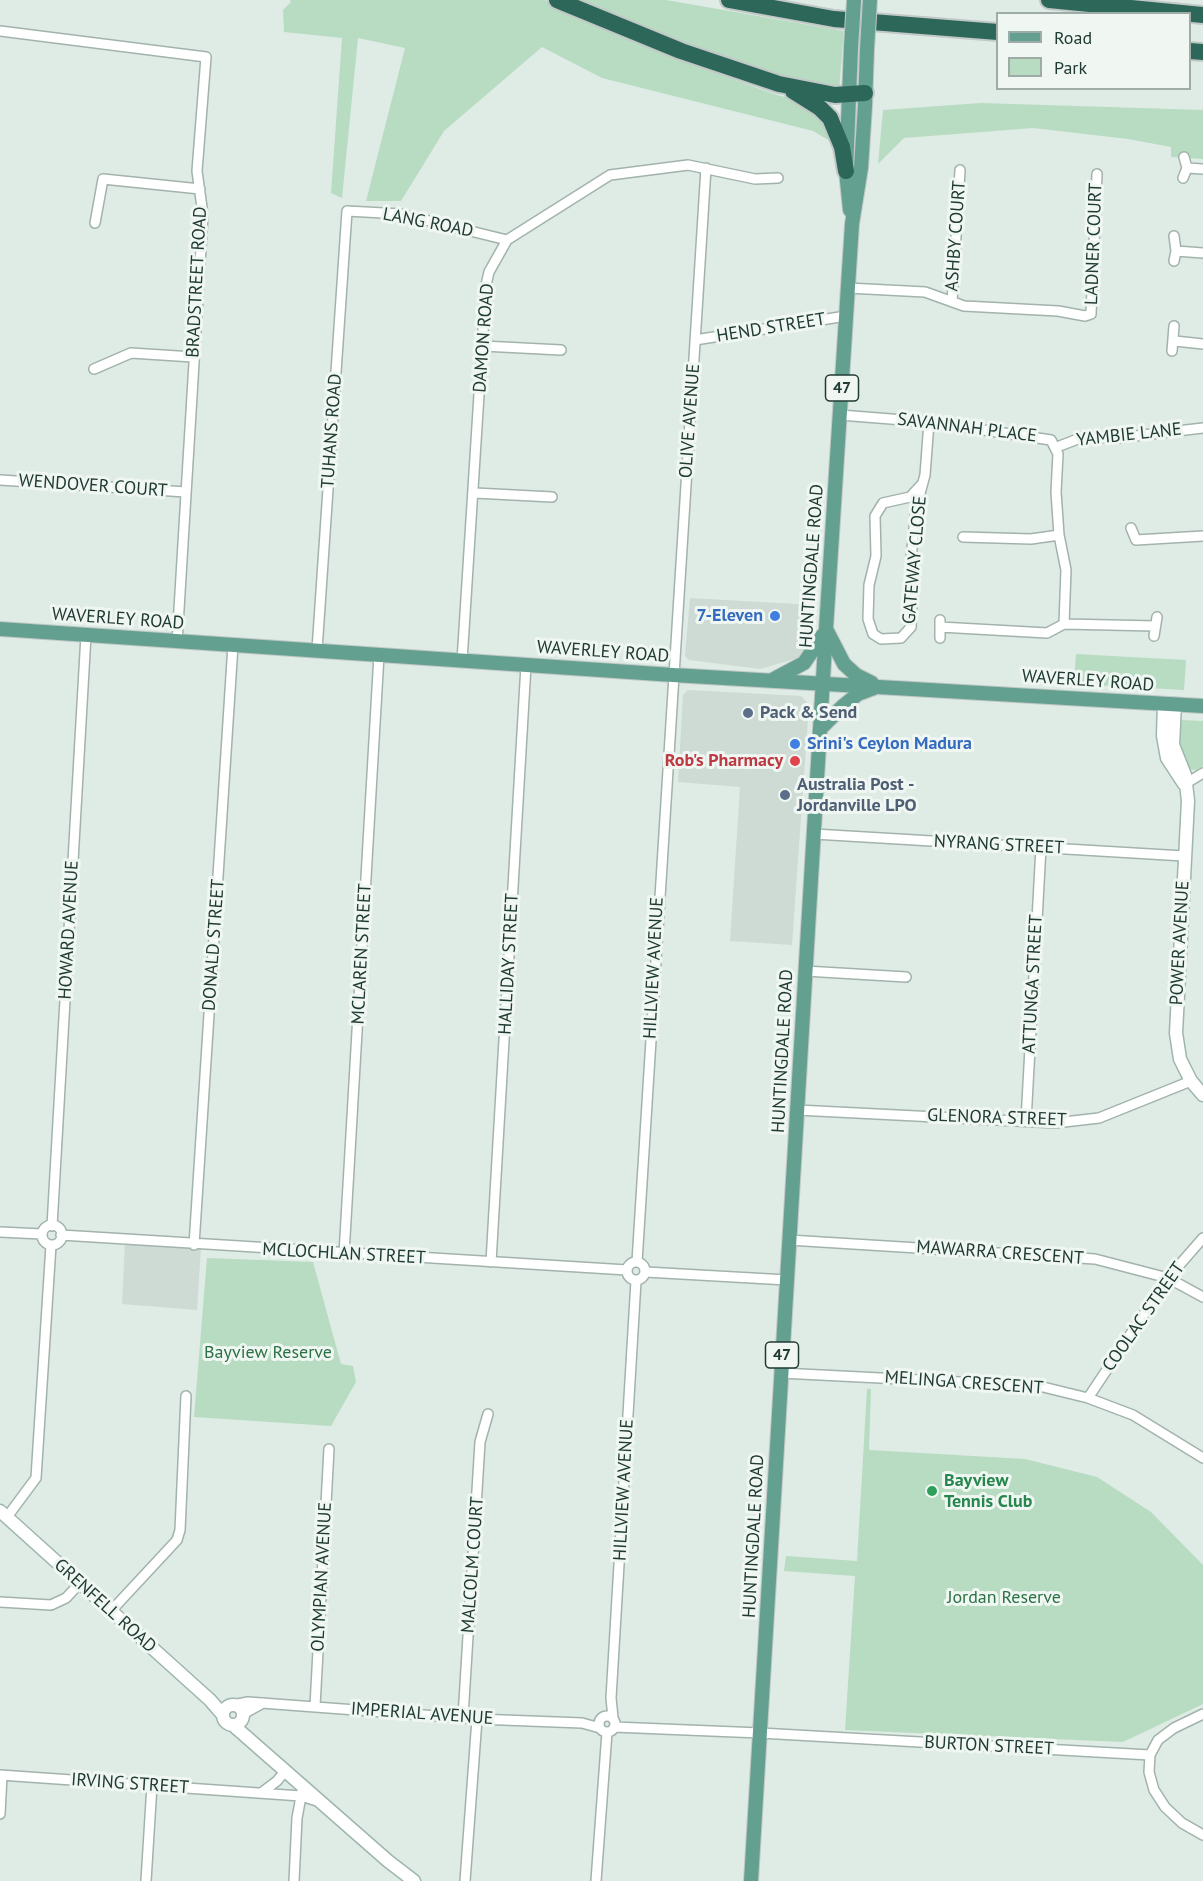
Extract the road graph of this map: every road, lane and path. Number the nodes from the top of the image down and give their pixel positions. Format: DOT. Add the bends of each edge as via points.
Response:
graph roads {
  1 [pos="557,0"];
  2 [pos="729,0"];
  3 [pos="854,0"];
  4 [pos="870,0"];
  5 [pos="1049,0"];
  6 [pos="1172,12"];
  7 [pos="0,30"];
  8 [pos="996,32"];
  9 [pos="779,84"];
  10 [pos="866,93"];
  11 [pos="848,96"];
  12 [pos="1184,157"];
  13 [pos="706,168"];
  14 [pos="1187,168"];
  15 [pos="1203,169"];
  16 [pos="960,170"];
  17 [pos="846,171"];
  18 [pos="1097,174"];
  19 [pos="778,178"];
  20 [pos="1183,178"];
  21 [pos="200,189"];
  22 [pos="347,211"];
  23 [pos="95,223"];
  24 [pos="852,224"];
  25 [pos="1174,236"];
  26 [pos="507,240"];
  27 [pos="1203,253"];
  28 [pos="848,288"];
  29 [pos="952,302"];
  30 [pos="846,316"];
  31 [pos="1174,326"];
  32 [pos="695,340"];
  33 [pos="1175,340"];
  34 [pos="1203,344"];
  35 [pos="483,346"];
  36 [pos="561,350"];
  37 [pos="1172,351"];
  38 [pos="193,357"];
  39 [pos="94,369"];
  40 [pos="840,415"];
  41 [pos="929,422"];
  42 [pos="1203,428"];
  43 [pos="1057,447"];
  44 [pos="0,480"];
  45 [pos="922,484"];
  46 [pos="186,492"];
  47 [pos="474,493"];
  48 [pos="552,497"];
  49 [pos="1131,528"];
  50 [pos="1059,536"];
  51 [pos="1203,536"];
  52 [pos="963,537"];
  53 [pos="1064,624"];
  54 [pos="1155,626"];
  55 [pos="0,629"];
  56 [pos="826,629"];
  57 [pos="86,635"];
  58 [pos="940,638"];
  59 [pos="177,642"];
  60 [pos="233,645"];
  61 [pos="317,650"];
  62 [pos="379,655"];
  63 [pos="462,661"];
  64 [pos="526,665"];
  65 [pos="673,675"];
  66 [pos="772,679"];
  67 [pos="823,683"];
  68 [pos="878,686"];
  69 [pos="1170,704"];
  70 [pos="1203,706"];
  71 [pos="820,729"];
  72 [pos="1203,773"];
  73 [pos="1185,784"];
  74 [pos="814,834"];
  75 [pos="1041,847"];
  76 [pos="1184,856"];
  77 [pos="806,971"];
  78 [pos="906,977"];
  79 [pos="1191,1081"];
  80 [pos="1203,1095"];
  81 [pos="797,1110"];
  82 [pos="1026,1122"];
  83 [pos="52,1226"];
  84 [pos="0,1232"];
  85 [pos="42,1234"];
  86 [pos="62,1235"];
  87 [pos="1203,1238"];
  88 [pos="789,1240"];
  89 [pos="51,1245"];
  90 [pos="194,1245"];
  91 [pos="344,1254"];
  92 [pos="491,1262"];
  93 [pos="637,1262"];
  94 [pos="627,1270"];
  95 [pos="646,1272"];
  96 [pos="1168,1278"];
  97 [pos="787,1280"];
  98 [pos="636,1281"];
  99 [pos="1203,1297"];
  100 [pos="782,1373"];
  101 [pos="186,1396"];
  102 [pos="1088,1398"];
  103 [pos="488,1414"];
  104 [pos="329,1449"];
  105 [pos="1203,1458"];
  106 [pos="3,1514"];
  107 [pos="79,1584"];
  108 [pos="0,1602"];
  109 [pos="111,1611"];
  110 [pos="210,1700"];
  111 [pos="263,1703"];
  112 [pos="232,1705"];
  113 [pos="315,1706"];
  114 [pos="1203,1714"];
  115 [pos="223,1715"];
  116 [pos="463,1718"];
  117 [pos="477,1719"];
  118 [pos="240,1720"];
  119 [pos="607,1724"];
  120 [pos="760,1732"];
  121 [pos="1150,1755"];
  122 [pos="286,1770"];
  123 [pos="1,1776"];
  124 [pos="152,1785"];
  125 [pos="302,1791"];
  126 [pos="261,1793"];
  127 [pos="0,1814"];
  128 [pos="1203,1836"];
  129 [pos="146,1881"];
  130 [pos="294,1881"];
  131 [pos="414,1881"];
  132 [pos="465,1881"];
  133 [pos="596,1881"];
  134 [pos="751,1881"];
  1 -- 9 [label="highway" via="681,51"];
  2 -- 8 [label="highway" via="834,19"];
  3 -- 11 [label="main road, HUNTINGDALE ROAD / 47, bridge"];
  4 -- 10 [label="main road, HUNTINGDALE ROAD / 47, bridge"];
  5 -- 6 [label="highway"];
  7 -- 21 [label="street, BRADSTREET ROAD" via="206,57 197,171"];
  9 -- 11 [label="highway"];
  9 -- 17 [label="highway" via="806,98 830,118 842,147"];
  10 -- 11 [label="highway"];
  10 -- 24 [label="main road, HUNTINGDALE ROAD / 47"];
  11 -- 17 [label="main road, HUNTINGDALE ROAD / 47"];
  12 -- 14 [label="street"];
  13 -- 19 [label="street" via="755,179"];
  13 -- 26 [label="street" via="688,165 610,175"];
  13 -- 32 [label="street, OLIVE AVENUE"];
  14 -- 15 [label="street"];
  14 -- 20 [label="street"];
  16 -- 29 [label="street, ASHBY COURT"];
  17 -- 24 [label="main road, HUNTINGDALE ROAD / 47"];
  18 -- 29 [label="street, LADNER COURT" via="1091,314"];
  21 -- 23 [label="street" via="103,179"];
  21 -- 38 [label="street, BRADSTREET ROAD" via="203,215"];
  22 -- 26 [label="street, LANG ROAD" via="401,214"];
  22 -- 61 [label="street, TUHANS ROAD"];
  24 -- 28 [label="main road, HUNTINGDALE ROAD / 47"];
  25 -- 27 [label="street" via="1175,256"];
  26 -- 35 [label="street, DAMON ROAD" via="488,278"];
  28 -- 29 [label="street" via="924,292"];
  28 -- 30 [label="main road, HUNTINGDALE ROAD / 47"];
  30 -- 32 [label="street, HEND STREET"];
  30 -- 40 [label="main road, HUNTINGDALE ROAD / 47"];
  31 -- 33 [label="street"];
  32 -- 65 [label="street, OLIVE AVENUE"];
  33 -- 34 [label="street"];
  33 -- 37 [label="street"];
  35 -- 36 [label="street"];
  35 -- 47 [label="street, DAMON ROAD"];
  38 -- 39 [label="street" via="131,353"];
  38 -- 46 [label="street, BRADSTREET ROAD"];
  40 -- 41 [label="street, SAVANNAH PLACE"];
  40 -- 56 [label="main road, HUNTINGDALE ROAD / 47"];
  41 -- 43 [label="street, SAVANNAH PLACE" via="1041,437"];
  41 -- 45 [label="street, GATEWAY CLOSE"];
  42 -- 43 [label="street, YAMBIE LANE" via="1118,438 1083,437"];
  43 -- 50 [label="street, SAVANNAH PLACE"];
  44 -- 46 [label="street, WENDOVER COURT"];
  45 -- 45 [label="street, GATEWAY CLOSE" via="911,559 911,627 901,638 881,639 873,634 868,619 869,585 876,556 875,516 883,503 910,497"];
  46 -- 59 [label="street, BRADSTREET ROAD"];
  47 -- 48 [label="street"];
  47 -- 63 [label="street, DAMON ROAD"];
  49 -- 51 [label="street" via="1136,540"];
  50 -- 52 [label="street"];
  50 -- 53 [label="street, SAVANNAH PLACE" via="1066,570"];
  53 -- 54 [label="street"];
  53 -- 58 [label="street" via="1047,633 940,624"];
  55 -- 57 [label="main road, WAVERLEY ROAD"];
  56 -- 66 [label="main road" via="804,663"];
  56 -- 67 [label="main road, HUNTINGDALE ROAD / 47"];
  56 -- 68 [label="main road" via="844,664"];
  57 -- 59 [label="main road, WAVERLEY ROAD"];
  57 -- 83 [label="street, HOWARD AVENUE"];
  59 -- 60 [label="main road, WAVERLEY ROAD"];
  60 -- 61 [label="main road, WAVERLEY ROAD"];
  60 -- 90 [label="street, DONALD STREET"];
  61 -- 62 [label="main road, WAVERLEY ROAD"];
  62 -- 63 [label="main road, WAVERLEY ROAD"];
  62 -- 91 [label="street, MCLAREN STREET"];
  63 -- 64 [label="main road, WAVERLEY ROAD"];
  64 -- 65 [label="main road, WAVERLEY ROAD"];
  64 -- 92 [label="street, HALLIDAY STREET"];
  65 -- 66 [label="main road, WAVERLEY ROAD"];
  65 -- 93 [label="street, HILLVIEW AVENUE"];
  66 -- 67 [label="main road, WAVERLEY ROAD"];
  67 -- 68 [label="main road, WAVERLEY ROAD"];
  67 -- 71 [label="main road, HUNTINGDALE ROAD / 47"];
  68 -- 69 [label="main road, WAVERLEY ROAD"];
  68 -- 71 [label="main road" via="858,694"];
  69 -- 70 [label="main road, WAVERLEY ROAD"];
  69 -- 73 [label="street, POWER AVENUE" via="1173,745"];
  71 -- 74 [label="main road, HUNTINGDALE ROAD / 47"];
  72 -- 73 [label="street"];
  73 -- 76 [label="street, POWER AVENUE" via="1188,801"];
  74 -- 75 [label="street, NYRANG STREET"];
  74 -- 77 [label="main road, HUNTINGDALE ROAD / 47"];
  75 -- 76 [label="street, NYRANG STREET"];
  75 -- 82 [label="street, ATTUNGA STREET"];
  76 -- 79 [label="street, POWER AVENUE" via="1176,1033 1180,1059"];
  77 -- 78 [label="street"];
  77 -- 81 [label="main road, HUNTINGDALE ROAD / 47"];
  79 -- 80 [label="street, POWER AVENUE"];
  79 -- 82 [label="street, GLENORA STREET" via="1099,1118"];
  81 -- 82 [label="street, GLENORA STREET"];
  81 -- 88 [label="main road, HUNTINGDALE ROAD / 47"];
  83 -- 85 [label="street"];
  83 -- 86 [label="street"];
  84 -- 85 [label="street"];
  85 -- 89 [label="street"];
  86 -- 89 [label="street" via="59,1242"];
  86 -- 90 [label="street, MCLOCHLAN STREET"];
  87 -- 96 [label="street, COOLAC STREET"];
  88 -- 96 [label="street, MAWARRA CRESCENT" via="1095,1259"];
  88 -- 97 [label="main road, HUNTINGDALE ROAD / 47"];
  89 -- 106 [label="street" via="36,1478"];
  90 -- 91 [label="street, MCLOCHLAN STREET"];
  91 -- 92 [label="street, MCLOCHLAN STREET"];
  92 -- 94 [label="street, MCLOCHLAN STREET"];
  93 -- 94 [label="street"];
  93 -- 95 [label="street" via="643,1264"];
  94 -- 98 [label="street"];
  95 -- 97 [label="street"];
  95 -- 98 [label="street"];
  96 -- 99 [label="street, MAWARRA CRESCENT"];
  96 -- 102 [label="street, COOLAC STREET"];
  97 -- 100 [label="main road, HUNTINGDALE ROAD / 47"];
  98 -- 119 [label="street, HILLVIEW AVENUE"];
  100 -- 102 [label="street, MELINGA CRESCENT" via="1039,1386"];
  100 -- 120 [label="main road, HUNTINGDALE ROAD / 47"];
  101 -- 109 [label="street" via="177,1540"];
  102 -- 105 [label="street, MELINGA CRESCENT" via="1132,1415"];
  103 -- 116 [label="street, MALCOLM COURT" via="480,1442"];
  104 -- 113 [label="street, OLYMPIAN AVENUE"];
  106 -- 107 [label="street, GRENFELL ROAD"];
  107 -- 108 [label="street" via="66,1599 51,1605"];
  107 -- 109 [label="street, GRENFELL ROAD"];
  109 -- 110 [label="street, GRENFELL ROAD"];
  110 -- 112 [label="street, GRENFELL ROAD"];
  110 -- 115 [label="street, GRENFELL ROAD"];
  111 -- 112 [label="street, IMPERIAL AVENUE" via="242,1701"];
  111 -- 113 [label="street, IMPERIAL AVENUE"];
  111 -- 118 [label="street"];
  112 -- 115 [label="street" via="224,1709"];
  112 -- 118 [label="street, GRENFELL ROAD" via="241,1708"];
  113 -- 116 [label="street, IMPERIAL AVENUE"];
  114 -- 121 [label="street" via="1158,1740"];
  115 -- 118 [label="street, GRENFELL ROAD" via="225,1721"];
  116 -- 117 [label="street, IMPERIAL AVENUE"];
  117 -- 119 [label="street, IMPERIAL AVENUE"];
  117 -- 132 [label="street"];
  118 -- 122 [label="street, GRENFELL ROAD" via="251,1739"];
  119 -- 120 [label="street, IMPERIAL AVENUE"];
  119 -- 133 [label="street, HILLVIEW AVENUE"];
  120 -- 121 [label="street, BURTON STREET"];
  120 -- 134 [label="main road, HUNTINGDALE ROAD / 47"];
  121 -- 128 [label="street" via="1154,1790 1165,1807"];
  122 -- 125 [label="street, GRENFELL ROAD"];
  122 -- 126 [label="street"];
  123 -- 124 [label="street, IRVING STREET"];
  123 -- 127 [label="street"];
  124 -- 126 [label="street, IRVING STREET"];
  124 -- 129 [label="street"];
  125 -- 126 [label="street, IRVING STREET"];
  125 -- 130 [label="street"];
  125 -- 131 [label="street, GRENFELL ROAD" via="322,1803"];
}
